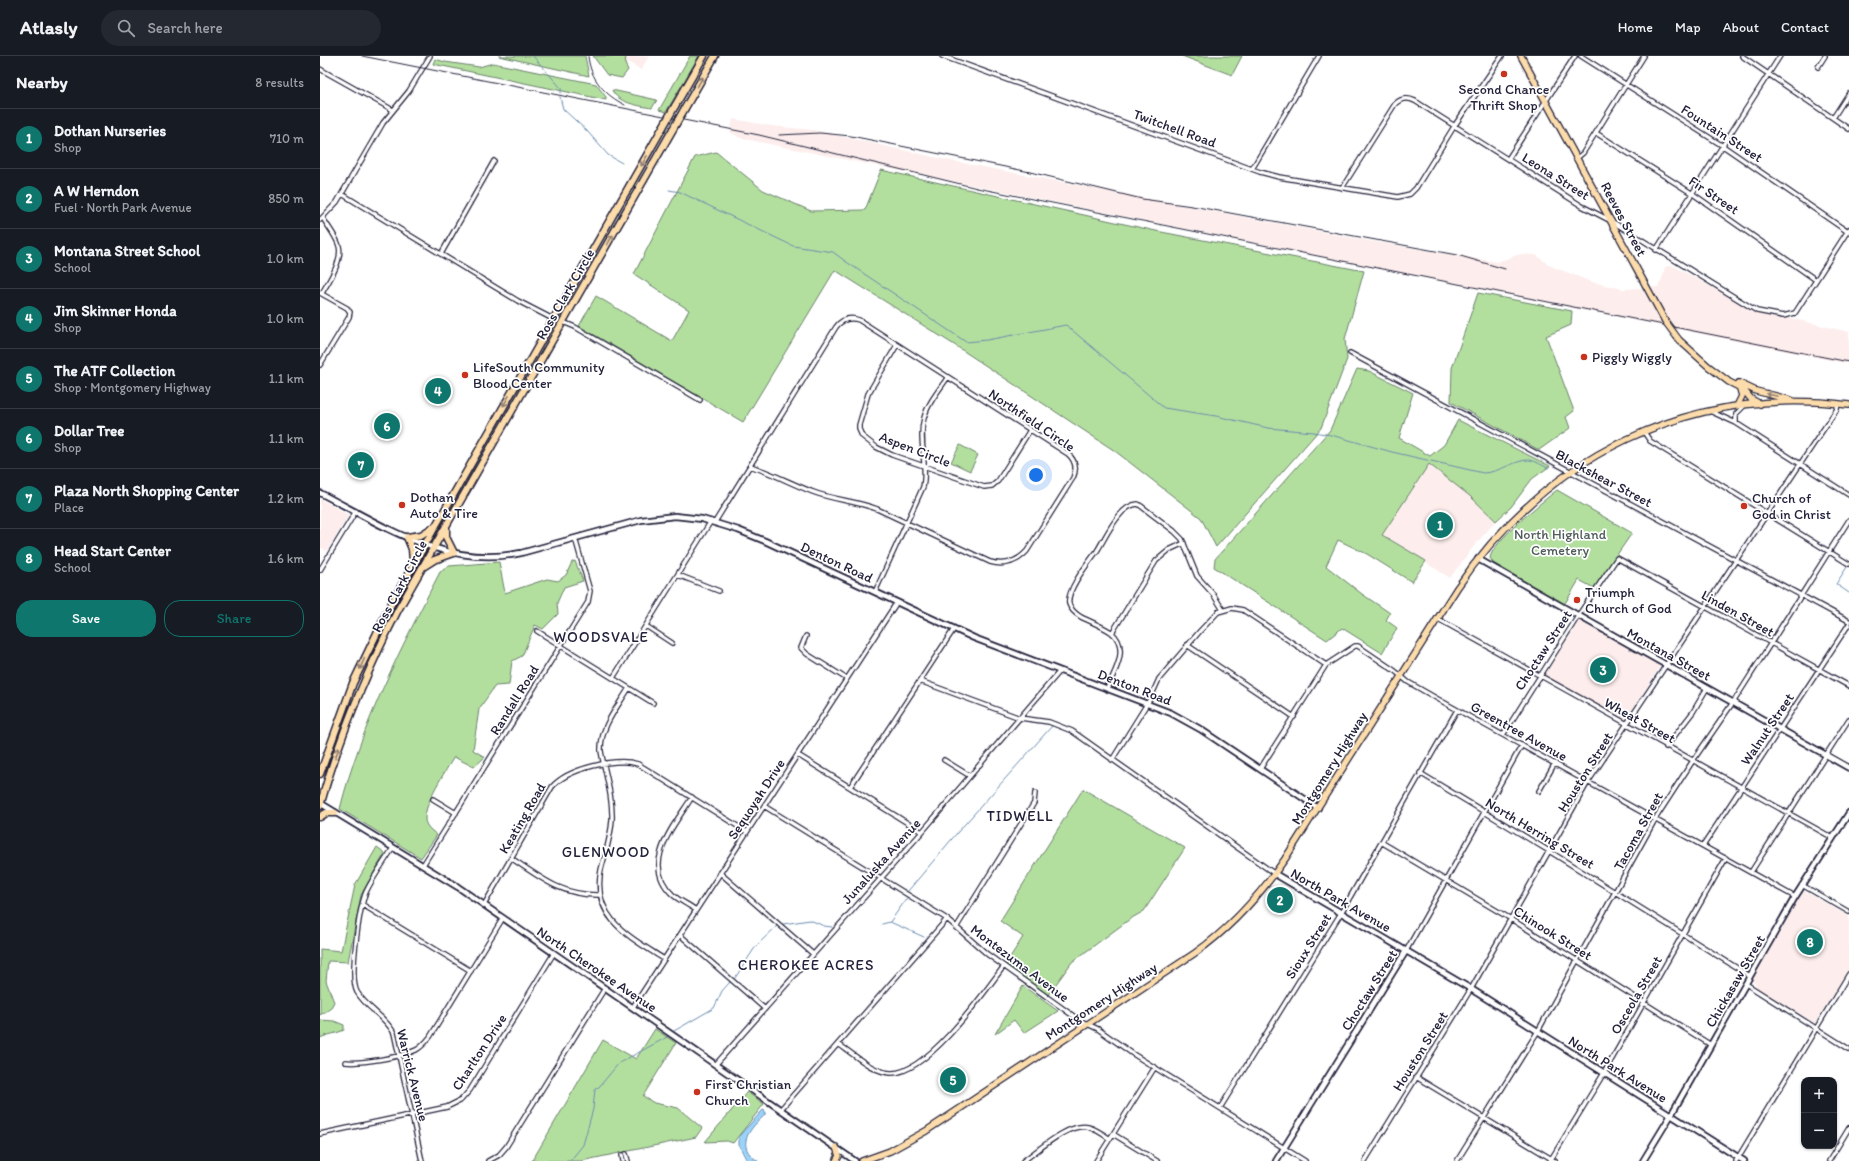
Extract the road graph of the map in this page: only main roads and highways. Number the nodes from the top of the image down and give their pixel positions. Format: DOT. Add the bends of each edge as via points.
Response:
graph roads {
  1 [pos="704,56"];
  2 [pos="715,56"];
  3 [pos="1522,56"];
  4 [pos="553,319"];
  5 [pos="563,322"];
  6 [pos="522,374"];
  7 [pos="1726,378"];
  8 [pos="530,379"];
  9 [pos="1739,387"];
  10 [pos="1747,388"];
  11 [pos="1796,402"];
  12 [pos="1749,404"];
  13 [pos="1849,405"];
  14 [pos="1737,406"];
  15 [pos="483,442"];
  16 [pos="489,450"];
  17 [pos="446,525"];
  18 [pos="435,526"];
  19 [pos="413,564"];
  20 [pos="421,570"];
  21 [pos="400,587"];
  22 [pos="405,596"];
  23 [pos="380,626"];
  24 [pos="388,630"];
  25 [pos="353,683"];
  26 [pos="362,686"];
  27 [pos="320,774"];
  28 [pos="320,805"];
  29 [pos="335,813"];
  30 [pos="320,817"];
  31 [pos="836,1147"];
  32 [pos="836,1161"];
  33 [pos="862,1161"];
  1 -- 4 [label="highway, Ross Clark Circle, one-way, bridge"];
  5 -- 2 [label="highway, Ross Clark Circle, one-way, bridge"];
  3 -- 7 [label="main road, Reeves Street, bridge" via="1666,321 1679,340 1704,363"];
  4 -- 5 [label="highway"];
  4 -- 6 [label="highway, Ross Clark Circle"];
  5 -- 8 [label="highway, Ross Clark Circle"];
  6 -- 8 [label="highway"];
  6 -- 15 [label="highway, Ross Clark Circle, one-way"];
  7 -- 9 [label="main road, Reeves Street"];
  7 -- 10 [label="main road, Reeves Street"];
  8 -- 16 [label="highway, Ross Clark Circle"];
  9 -- 12 [label="main road, Reeves Street"];
  9 -- 14 [label="main road" via="1742,396"];
  11 -- 10 [label="main road, Reeves Street, one-way"];
  10 -- 12 [label="main road" via="1753,394"];
  11 -- 12 [label="main road, Montgomery Highway"];
  11 -- 13 [label="main road"];
  12 -- 14 [label="main road, Montgomery Highway"];
  14 -- 33 [label="main road, Montgomery Highway" via="1685,417 1611,447 1570,472 1519,514 1478,559 1275,874 1253,901 1218,936 913,1139"];
  15 -- 16 [label="highway"];
  15 -- 18 [label="highway, Ross Clark Circle"];
  16 -- 17 [label="highway, Ross Clark Circle"];
  17 -- 20 [label="highway, Ross Clark Circle"];
  17 -- 20 [label="highway" via="446,537 454,553 434,560"];
  18 -- 19 [label="highway, Ross Clark Circle"];
  18 -- 19 [label="highway" via="420,535 407,538 412,549"];
  19 -- 21 [label="highway, Ross Clark Circle"];
  20 -- 22 [label="highway, Ross Clark Circle"];
  21 -- 22 [label="highway"];
  21 -- 23 [label="highway, Ross Clark Circle"];
  22 -- 24 [label="highway, Ross Clark Circle"];
  23 -- 24 [label="highway"];
  23 -- 25 [label="highway, Ross Clark Circle, one-way"];
  24 -- 26 [label="highway, Ross Clark Circle"];
  25 -- 26 [label="highway"];
  25 -- 27 [label="highway, Ross Clark Circle"];
  28 -- 26 [label="highway, Ross Clark Circle, one-way"];
  29 -- 30 [label="highway" via="326,813"];
  31 -- 32 [label="main road" via="839,1156"];
}
